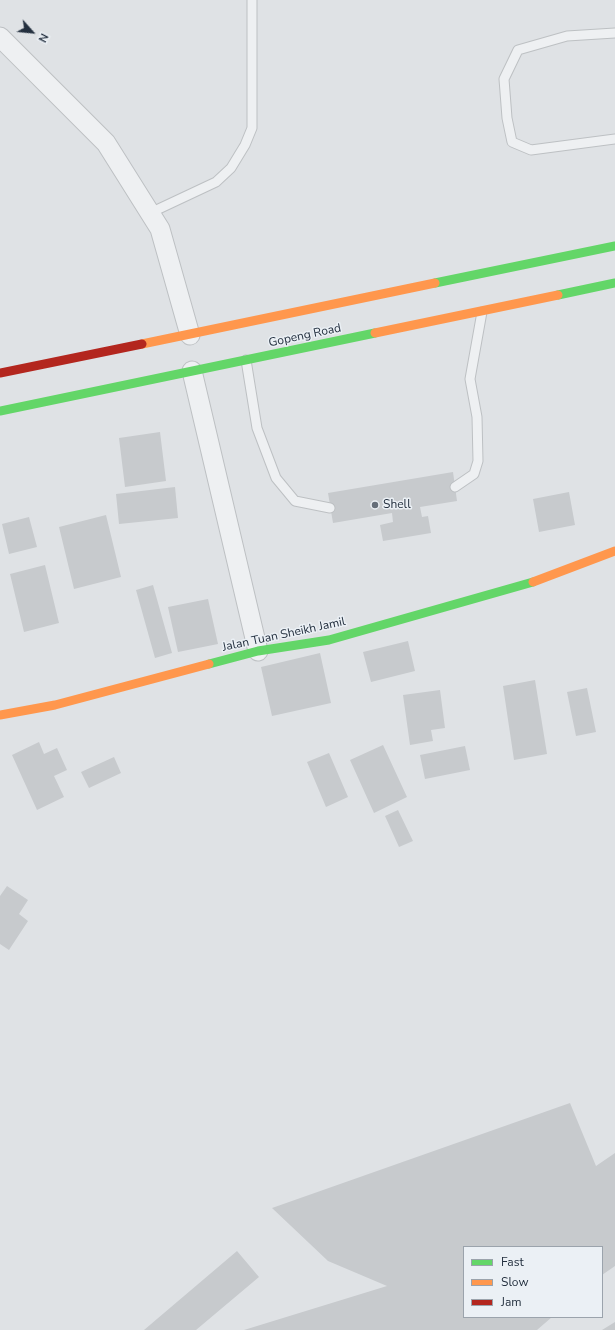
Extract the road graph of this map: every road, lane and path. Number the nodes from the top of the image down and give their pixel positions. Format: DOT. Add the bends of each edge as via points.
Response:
graph roads {
  1 [pos="252,0"];
  2 [pos="615,33"];
  3 [pos="0,37"];
  4 [pos="615,139"];
  5 [pos="150,213"];
  6 [pos="615,246"];
  7 [pos="615,283"];
  8 [pos="482,312"];
  9 [pos="190,335"];
  10 [pos="246,360"];
  11 [pos="192,371"];
  12 [pos="0,373"];
  13 [pos="0,410"];
  14 [pos="455,488"];
  15 [pos="330,508"];
  16 [pos="615,551"];
  17 [pos="258,651"];
  18 [pos="0,715"];
  1 -- 5 [label="lane" via="252,128 245,144 231,168 216,182"];
  2 -- 4 [label="lane" via="567,36 518,50 504,79 512,142 531,150"];
  3 -- 5 [label="street" via="106,143"];
  5 -- 9 [label="street" via="160,229"];
  6 -- 9 [label="main road, Gopeng Road"];
  7 -- 8 [label="main road, Gopeng Road"];
  8 -- 10 [label="main road, Gopeng Road"];
  8 -- 14 [label="lane" via="470,379 477,417 478,461 474,474"];
  9 -- 12 [label="main road, Gopeng Road"];
  10 -- 11 [label="main road, Gopeng Road"];
  10 -- 15 [label="lane" via="257,428 276,478 295,501"];
  11 -- 13 [label="main road, Gopeng Road"];
  11 -- 17 [label="street"];
  16 -- 17 [label="main road, Jalan Tuan Sheikh Jamil" via="522,586 329,640"];
  17 -- 18 [label="main road, Jalan Tuan Sheikh Jamil" via="89,697"];
}
